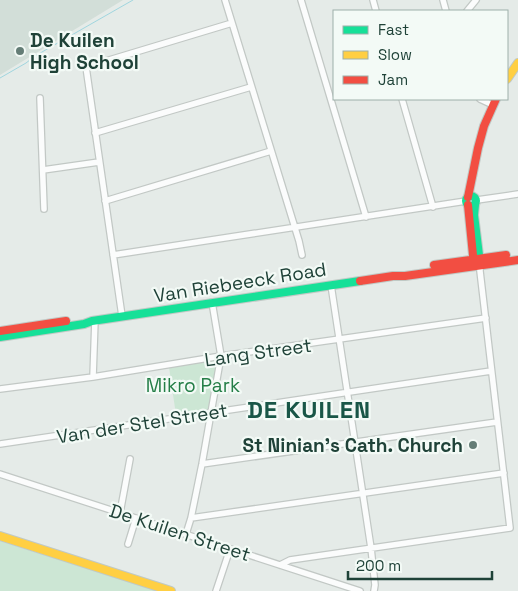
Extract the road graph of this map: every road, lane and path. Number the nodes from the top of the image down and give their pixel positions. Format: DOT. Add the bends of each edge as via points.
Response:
graph roads {
  1 [pos="225,0"];
  2 [pos="301,0"];
  3 [pos="476,0"];
  4 [pos="468,10"];
  5 [pos="232,23"];
  6 [pos="518,63"];
  7 [pos="508,78"];
  8 [pos="252,87"];
  9 [pos="40,98"];
  10 [pos="402,100"];
  11 [pos="494,102"];
  12 [pos="95,133"];
  13 [pos="271,151"];
  14 [pos="99,162"];
  15 [pos="43,170"];
  16 [pos="518,194"];
  17 [pos="105,201"];
  18 [pos="471,201"];
  19 [pos="433,207"];
  20 [pos="44,209"];
  21 [pos="366,217"];
  22 [pos="294,228"];
  23 [pos="518,254"];
  24 [pos="113,255"];
  25 [pos="302,255"];
  26 [pos="518,260"];
  27 [pos="477,264"];
  28 [pos="331,285"];
  29 [pos="212,302"];
  30 [pos="122,316"];
  31 [pos="486,318"];
  32 [pos="93,321"];
  33 [pos="0,330"];
  34 [pos="0,337"];
  35 [pos="340,340"];
  36 [pos="221,356"];
  37 [pos="491,371"];
  38 [pos="93,377"];
  39 [pos="0,388"];
  40 [pos="347,392"];
  41 [pos="212,412"];
  42 [pos="497,422"];
  43 [pos="355,443"];
  44 [pos="0,444"];
  45 [pos="130,459"];
  46 [pos="202,464"];
  47 [pos="504,473"];
  48 [pos="0,474"];
  49 [pos="362,494"];
  50 [pos="120,513"];
  51 [pos="136,518"];
  52 [pos="191,518"];
  53 [pos="186,534"];
  54 [pos="0,536"];
  55 [pos="128,544"];
  56 [pos="230,548"];
  57 [pos="371,548"];
  58 [pos="280,565"];
  59 [pos="172,591"];
  60 [pos="216,591"];
  61 [pos="360,591"];
  62 [pos="374,591"];
  1 -- 5 [label="street"];
  2 -- 21 [label="street"];
  3 -- 4 [label="street"];
  5 -- 8 [label="street"];
  5 -- 12 [label="street" via="86,67"];
  6 -- 7 [label="main road"];
  8 -- 12 [label="street"];
  8 -- 13 [label="street"];
  9 -- 15 [label="street"];
  10 -- 19 [label="street"];
  11 -- 18 [label="main road" via="478,148"];
  12 -- 14 [label="street"];
  13 -- 17 [label="street"];
  13 -- 22 [label="street"];
  14 -- 15 [label="street"];
  14 -- 17 [label="street"];
  15 -- 20 [label="street"];
  16 -- 18 [label="street"];
  17 -- 24 [label="street"];
  18 -- 19 [label="street"];
  18 -- 27 [label="main road"];
  19 -- 21 [label="street"];
  21 -- 22 [label="street"];
  22 -- 24 [label="street"];
  22 -- 25 [label="street"];
  23 -- 27 [label="main road, Van Riebeeck Road"];
  24 -- 30 [label="street"];
  26 -- 27 [label="main road, Van Riebeeck Road"];
  27 -- 28 [label="main road, Van Riebeeck Road" via="416,268 393,276"];
  27 -- 31 [label="street"];
  28 -- 29 [label="main road, Van Riebeeck Road"];
  28 -- 35 [label="street"];
  29 -- 30 [label="main road, Van Riebeeck Road"];
  29 -- 36 [label="street"];
  30 -- 32 [label="main road, Van Riebeeck Road"];
  31 -- 35 [label="street, Lang Street"];
  31 -- 37 [label="street"];
  32 -- 33 [label="main road, Van Riebeeck Road" via="53,322"];
  32 -- 34 [label="main road, Van Riebeeck Road"];
  32 -- 38 [label="street"];
  35 -- 36 [label="street, Lang Street"];
  35 -- 40 [label="street"];
  36 -- 38 [label="street, Lang Street"];
  36 -- 41 [label="street"];
  37 -- 40 [label="street, Van der Stel Street"];
  37 -- 42 [label="street"];
  38 -- 39 [label="street, Lang Street"];
  40 -- 41 [label="street, Van der Stel Street"];
  40 -- 43 [label="street"];
  41 -- 44 [label="street, Van der Stel Street"];
  41 -- 46 [label="street"];
  42 -- 43 [label="street"];
  42 -- 47 [label="street"];
  43 -- 46 [label="street"];
  43 -- 49 [label="street"];
  45 -- 50 [label="street"];
  46 -- 52 [label="street"];
  47 -- 49 [label="street"];
  47 -- 57 [label="street" via="510,528"];
  48 -- 50 [label="street, De Kuilen Street"];
  49 -- 52 [label="street"];
  49 -- 57 [label="street"];
  50 -- 51 [label="street, De Kuilen Street"];
  51 -- 53 [label="street, De Kuilen Street"];
  51 -- 55 [label="street"];
  52 -- 53 [label="street"];
  53 -- 56 [label="street, De Kuilen Street"];
  54 -- 59 [label="main road"];
  56 -- 58 [label="street, De Kuilen Street"];
  56 -- 60 [label="street"];
  57 -- 58 [label="street" via="290,560"];
  57 -- 62 [label="street"];
  58 -- 61 [label="street, De Kuilen Street"];
}
